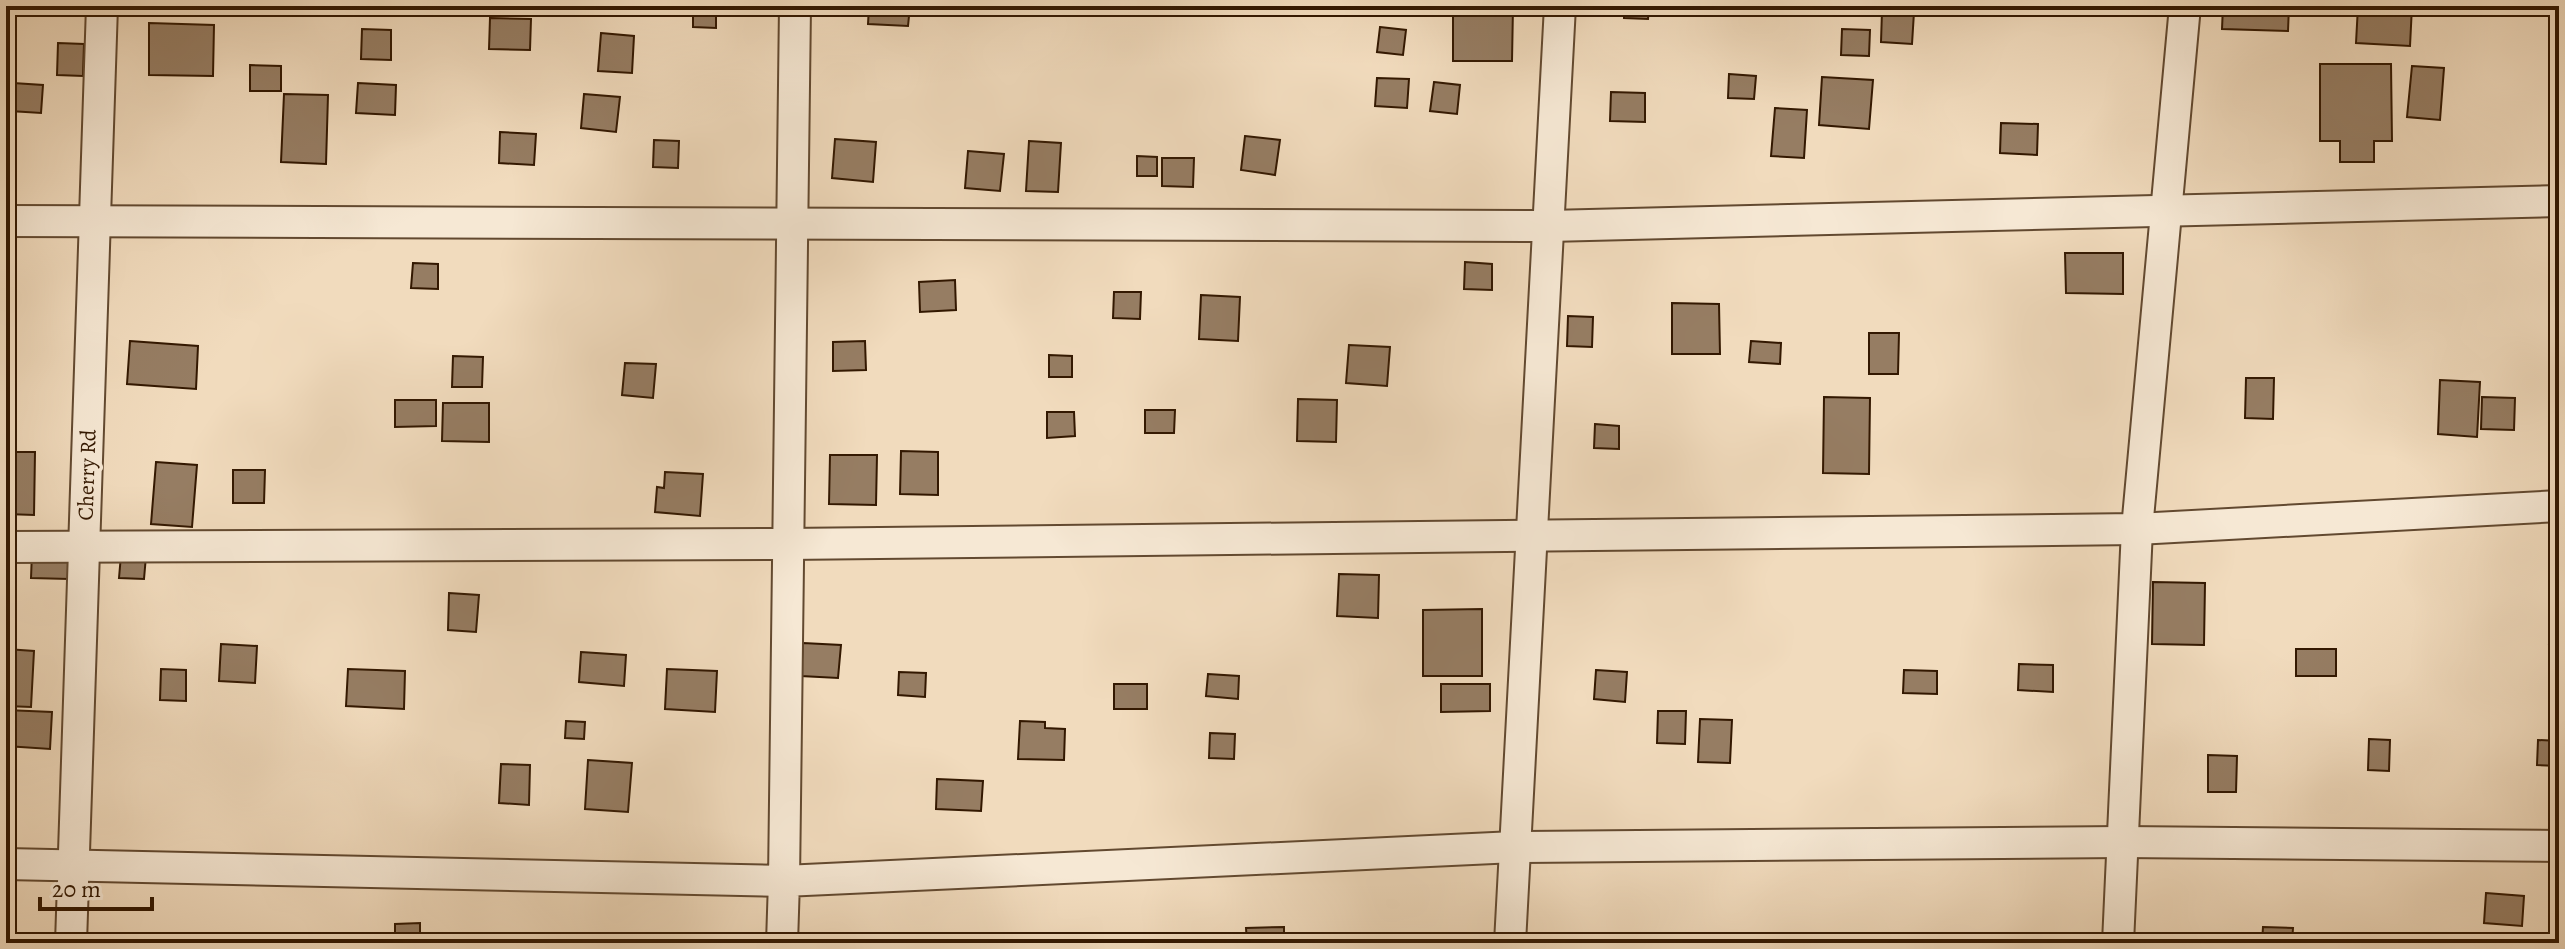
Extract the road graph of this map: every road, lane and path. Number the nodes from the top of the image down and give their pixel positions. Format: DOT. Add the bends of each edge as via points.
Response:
graph roads {
  1 [pos="102,6"];
  2 [pos="795,6"];
  3 [pos="1560,6"];
  4 [pos="2185,6"];
  5 [pos="2559,201"];
  6 [pos="2165,211"];
  7 [pos="6,221"];
  8 [pos="95,223"];
  9 [pos="791,224"];
  10 [pos="1549,226"];
  11 [pos="2559,506"];
  12 [pos="2137,529"];
  13 [pos="1532,536"];
  14 [pos="787,544"];
  15 [pos="84,546"];
  16 [pos="6,547"];
  17 [pos="2123,842"];
  18 [pos="2559,846"];
  19 [pos="1515,847"];
  20 [pos="6,864"];
  21 [pos="74,865"];
  22 [pos="784,881"];
  23 [pos="71,943"];
  24 [pos="782,943"];
  25 [pos="1510,943"];
  26 [pos="2118,943"];
  1 -- 8 [label="street, Cherry Rd"];
  2 -- 9 [label="street"];
  3 -- 10 [label="street"];
  4 -- 6 [label="street"];
  5 -- 6 [label="street"];
  6 -- 10 [label="street"];
  6 -- 12 [label="street"];
  7 -- 8 [label="street"];
  8 -- 9 [label="street"];
  8 -- 15 [label="street, Cherry Rd"];
  9 -- 10 [label="street"];
  9 -- 14 [label="street"];
  10 -- 13 [label="street"];
  11 -- 12 [label="street"];
  12 -- 13 [label="street"];
  12 -- 17 [label="street"];
  13 -- 14 [label="street"];
  13 -- 19 [label="street"];
  14 -- 15 [label="street"];
  14 -- 22 [label="street"];
  15 -- 16 [label="street"];
  15 -- 21 [label="street, Cherry Rd"];
  17 -- 18 [label="street"];
  17 -- 19 [label="street"];
  17 -- 26 [label="street"];
  19 -- 22 [label="street"];
  19 -- 25 [label="street"];
  20 -- 21 [label="street"];
  21 -- 22 [label="street"];
  21 -- 23 [label="street, Cherry Rd"];
  22 -- 24 [label="street"];
}
